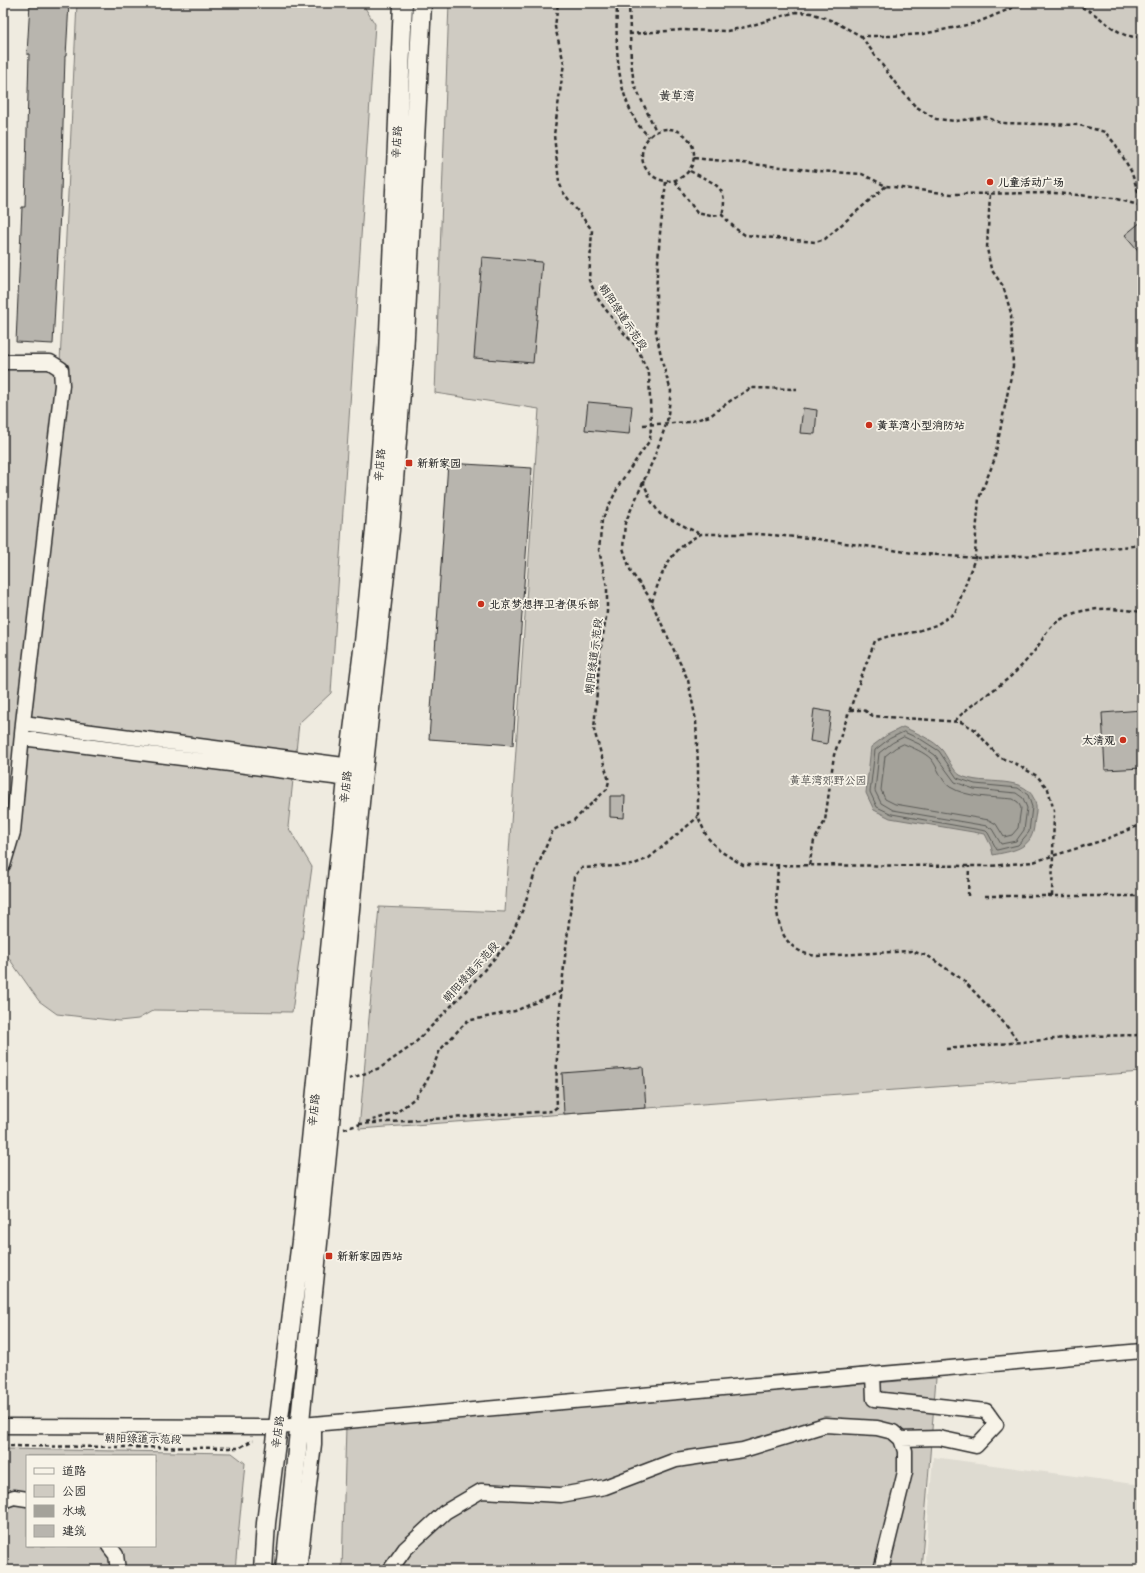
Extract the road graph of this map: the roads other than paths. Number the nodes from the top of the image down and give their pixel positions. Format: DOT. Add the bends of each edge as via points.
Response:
graph roads {
  1 [pos="404,3"];
  2 [pos="422,3"];
  3 [pos="3,362"];
  4 [pos="23,722"];
  5 [pos="22,738"];
  6 [pos="355,773"];
  7 [pos="3,865"];
  8 [pos="1142,1351"];
  9 [pos="873,1374"];
  10 [pos="306,1425"];
  11 [pos="3,1426"];
  12 [pos="278,1427"];
  13 [pos="901,1439"];
  14 [pos="26,1500"];
  15 [pos="3,1501"];
  16 [pos="110,1547"];
  17 [pos="118,1570"];
  18 [pos="263,1570"];
  19 [pos="284,1570"];
  20 [pos="299,1570"];
  21 [pos="390,1570"];
  22 [pos="881,1570"];
  1 -- 6 [label="main road, 辛店路" via="388,355"];
  2 -- 6 [label="main road, 辛店路" via="396,463 380,628"];
  3 -- 4 [label="street" via="50,362 61,369 62,385"];
  4 -- 5 [label="street"];
  4 -- 6 [label="street"];
  5 -- 6 [label="street"];
  5 -- 7 [label="street" via="13,832"];
  6 -- 10 [label="main road, 辛店路"];
  6 -- 12 [label="main road, 辛店路"];
  8 -- 9 [label="street"];
  9 -- 10 [label="street"];
  9 -- 13 [label="street" via="874,1399 986,1411 996,1425 976,1446 939,1438"];
  10 -- 12 [label="street"];
  10 -- 19 [label="main road, 辛店路"];
  10 -- 20 [label="street" via="314,1444"];
  11 -- 12 [label="street"];
  12 -- 18 [label="main road, 辛店路"];
  13 -- 21 [label="street" via="893,1432 878,1428 825,1425 743,1450 676,1460 605,1487 561,1495 481,1491 445,1512 405,1549"];
  13 -- 22 [label="street" via="905,1451 905,1472"];
  14 -- 15 [label="street" via="14,1497"];
  16 -- 17 [label="street" via="116,1555"];
}
